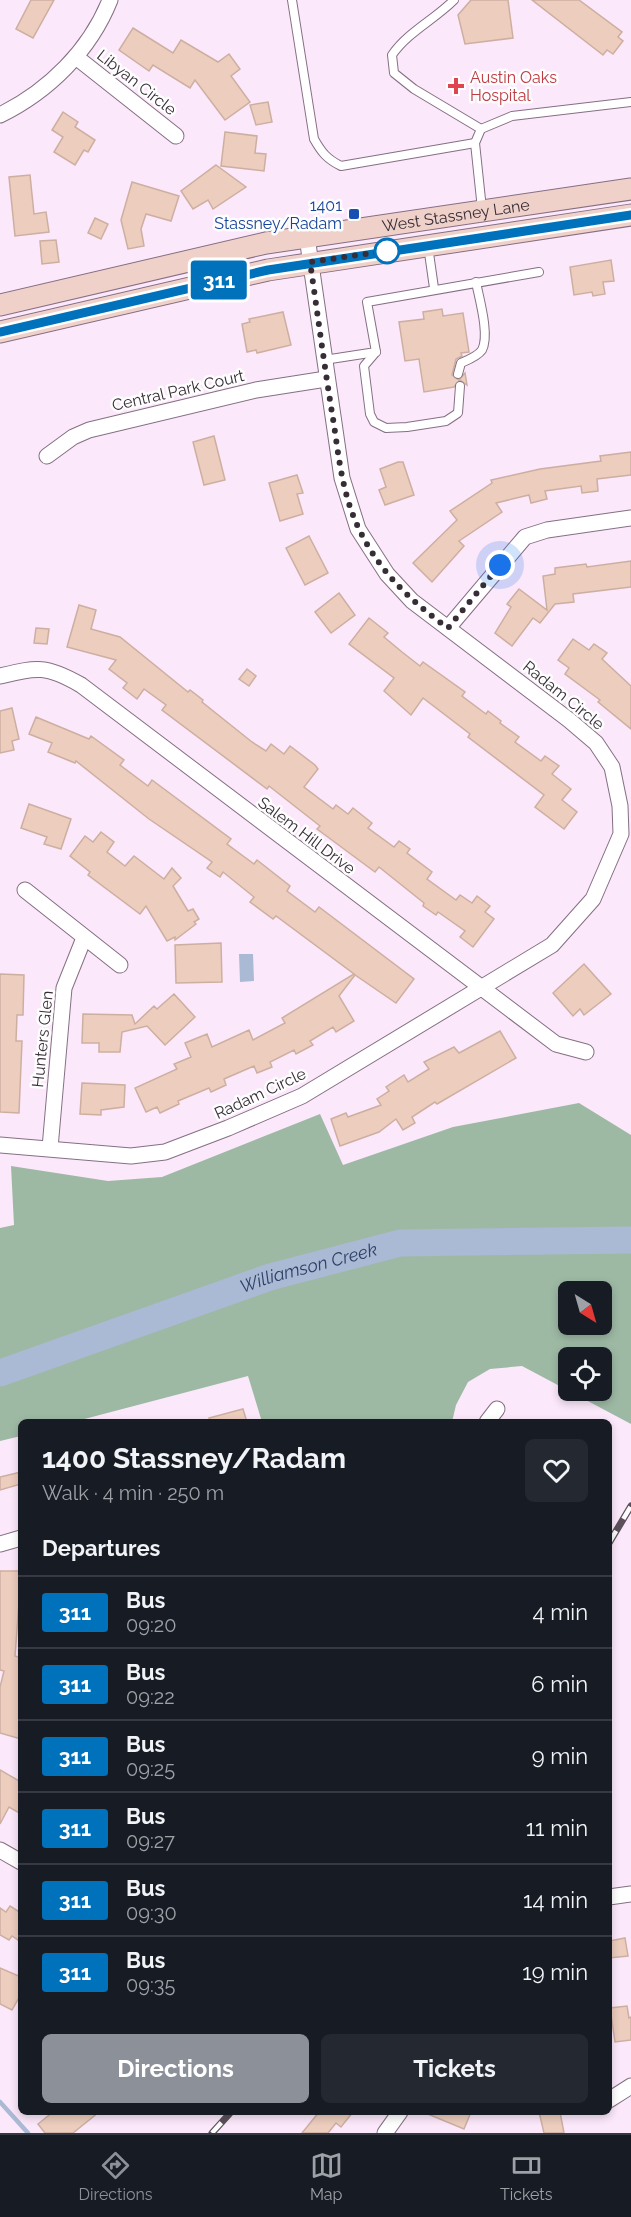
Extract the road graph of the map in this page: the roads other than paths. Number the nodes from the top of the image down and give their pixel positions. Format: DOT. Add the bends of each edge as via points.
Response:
graph roads {
  1 [pos="110,0"];
  2 [pos="292,0"];
  3 [pos="454,0"];
  4 [pos="76,57"];
  5 [pos="631,102"];
  6 [pos="0,115"];
  7 [pos="481,129"];
  8 [pos="176,136"];
  9 [pos="475,143"];
  10 [pos="631,189"];
  11 [pos="482,209"];
  12 [pos="631,215"];
  13 [pos="307,237"];
  14 [pos="428,245"];
  15 [pos="310,262"];
  16 [pos="539,272"];
  17 [pos="476,282"];
  18 [pos="434,288"];
  19 [pos="0,305"];
  20 [pos="0,332"];
  21 [pos="376,352"];
  22 [pos="324,360"];
  23 [pos="459,374"];
  24 [pos="326,379"];
  25 [pos="460,386"];
  26 [pos="46,456"];
  27 [pos="631,518"];
  28 [pos="448,628"];
  29 [pos="0,676"];
  30 [pos="626,834"];
  31 [pos="25,890"];
  32 [pos="84,938"];
  33 [pos="120,965"];
  34 [pos="481,989"];
  35 [pos="586,1052"];
  36 [pos="0,1145"];
  37 [pos="50,1148"];
  38 [pos="497,1409"];
  39 [pos="489,1419"];
  40 [pos="18,1539"];
  41 [pos="0,1544"];
  42 [pos="0,1850"];
  43 [pos="18,1860"];
  44 [pos="631,1894"];
  45 [pos="612,1897"];
  46 [pos="631,2086"];
  47 [pos="612,2098"];
  48 [pos="398,2115"];
  49 [pos="385,2133"];
  1 -- 4 [label="street" via="104,16"];
  2 -- 9 [label="lane" via="314,139 330,161 341,166"];
  3 -- 7 [label="lane" via="403,40 392,55 394,73"];
  4 -- 6 [label="street" via="43,89"];
  4 -- 8 [label="street, Libyan Circle"];
  5 -- 7 [label="lane" via="512,116"];
  7 -- 9 [label="lane"];
  9 -- 11 [label="lane"];
  10 -- 11 [label="main road, West Stassney Lane"];
  11 -- 13 [label="main road, West Stassney Lane"];
  12 -- 14 [label="main road, West Stassney Lane"];
  13 -- 15 [label="street, Radam Circle"];
  13 -- 19 [label="main road, West Stassney Lane" via="266,243"];
  14 -- 15 [label="main road, West Stassney Lane"];
  14 -- 18 [label="lane"];
  15 -- 20 [label="main road, West Stassney Lane" via="238,275"];
  15 -- 22 [label="street, Radam Circle"];
  16 -- 17 [label="lane"];
  17 -- 18 [label="lane"];
  17 -- 23 [label="lane" via="483,344 477,355 461,363"];
  18 -- 21 [label="lane" via="367,302"];
  21 -- 22 [label="lane"];
  21 -- 25 [label="lane" via="364,366 364,376 370,414 374,422 386,428 446,421 458,413"];
  22 -- 24 [label="street, Radam Circle"];
  24 -- 26 [label="street, Central Park Court" via="256,390 89,430"];
  24 -- 28 [label="street, Radam Circle" via="342,478 358,529 397,586"];
  27 -- 28 [label="street" via="547,530 525,537"];
  28 -- 30 [label="street, Radam Circle" via="596,743 612,767"];
  29 -- 34 [label="street, Salem Hill Drive" via="32,668 55,670 81,685"];
  30 -- 34 [label="street, Radam Circle" via="593,899 552,945"];
  31 -- 32 [label="street"];
  32 -- 33 [label="street"];
  32 -- 37 [label="street, Hunters Glen" via="64,988"];
  34 -- 35 [label="street, Salem Hill Drive" via="556,1044"];
  34 -- 37 [label="street, Radam Circle" via="302,1096 175,1148 131,1156"];
  36 -- 37 [label="street, Radam Circle"];
  38 -- 39 [label="street"];
  40 -- 41 [label="street"];
  42 -- 43 [label="street"];
  44 -- 45 [label="street"];
  46 -- 47 [label="street"];
  48 -- 49 [label="street"];
}
